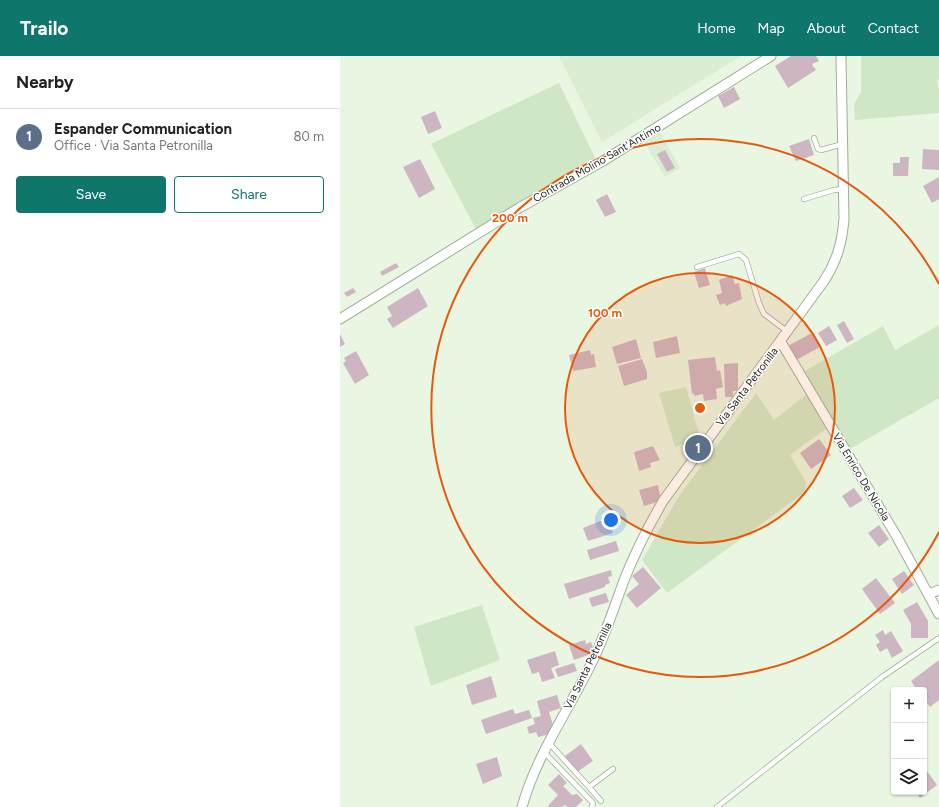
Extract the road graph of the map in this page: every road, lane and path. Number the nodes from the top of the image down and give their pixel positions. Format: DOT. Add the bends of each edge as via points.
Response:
graph roads {
  1 [pos="771,56"];
  2 [pos="841,56"];
  3 [pos="814,138"];
  4 [pos="843,144"];
  5 [pos="843,189"];
  6 [pos="804,199"];
  7 [pos="697,267"];
  8 [pos="340,319"];
  9 [pos="788,332"];
  10 [pos="781,342"];
  11 [pos="939,590"];
  12 [pos="929,594"];
  13 [pos="939,614"];
  14 [pos="939,638"];
  15 [pos="549,743"];
  16 [pos="544,752"];
  17 [pos="613,769"];
  18 [pos="589,787"];
  19 [pos="601,801"];
  20 [pos="522,807"];
  21 [pos="592,807"];
  22 [pos="717,807"];
  1 -- 8 [label="street, Contrada Molino Sant'Antimo" via="603,161 519,208"];
  2 -- 4 [label="street, Via Santa Petronilla"];
  3 -- 4 [label="lane" via="818,150"];
  4 -- 5 [label="street, Via Santa Petronilla"];
  5 -- 6 [label="lane"];
  5 -- 9 [label="street, Via Santa Petronilla" via="842,238 838,255 824,281"];
  7 -- 9 [label="lane" via="743,255 764,314"];
  9 -- 10 [label="street, Via Santa Petronilla"];
  10 -- 12 [label="street, Via Enrico De Nicola"];
  10 -- 15 [label="street, Via Santa Petronilla" via="663,501 623,582 607,631"];
  11 -- 12 [label="street"];
  12 -- 13 [label="street, Via Enrico De Nicola"];
  14 -- 22 [label="lane" via="882,677"];
  15 -- 16 [label="street, Via Santa Petronilla"];
  15 -- 18 [label="lane"];
  16 -- 20 [label="street, Via Santa Petronilla" via="537,764"];
  16 -- 21 [label="lane" via="593,803"];
  17 -- 18 [label="lane"];
  18 -- 19 [label="lane"];
}
